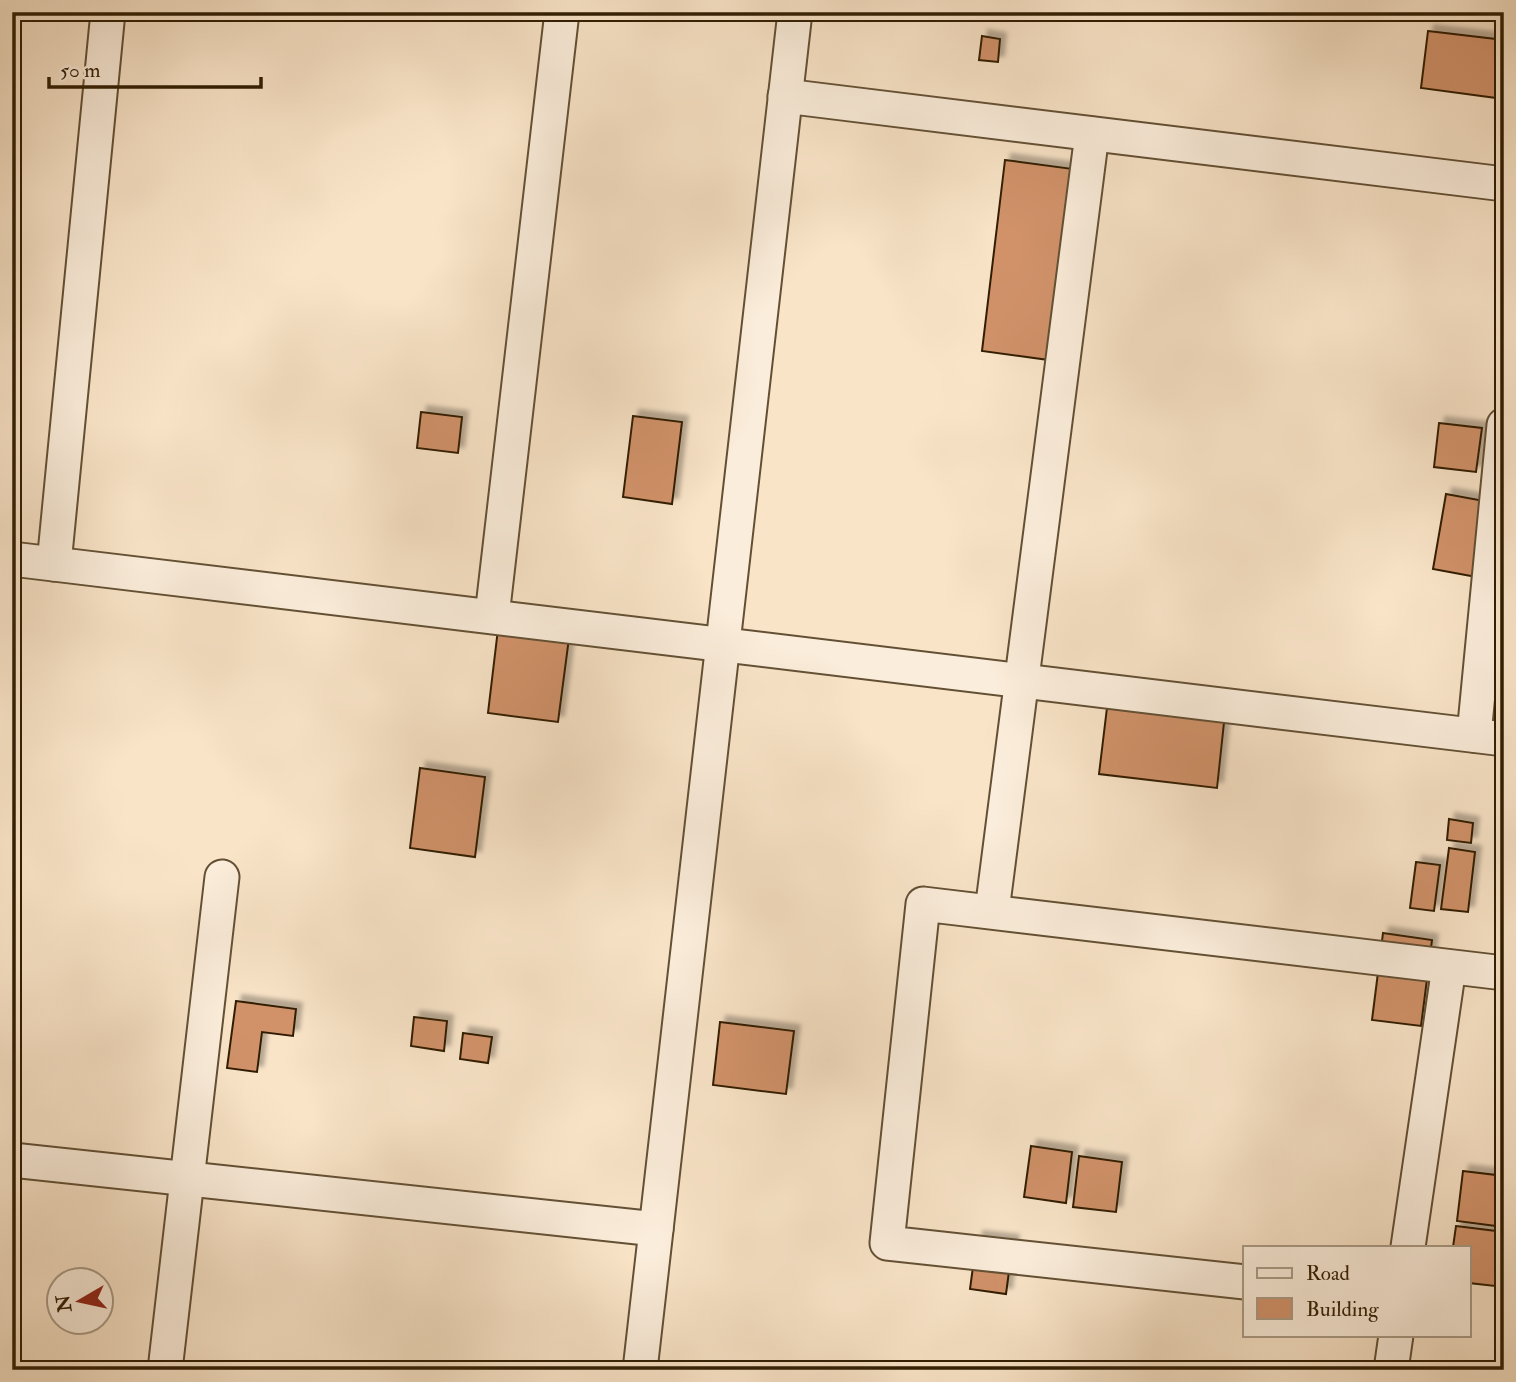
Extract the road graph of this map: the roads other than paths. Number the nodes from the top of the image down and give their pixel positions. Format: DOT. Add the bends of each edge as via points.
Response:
graph roads {
  1 [pos="108,12"];
  2 [pos="562,12"];
  3 [pos="795,12"];
  4 [pos="785,96"];
  5 [pos="1092,134"];
  6 [pos="1504,184"];
  7 [pos="1504,425"];
  8 [pos="12,559"];
  9 [pos="54,564"];
  10 [pos="492,616"];
  11 [pos="723,645"];
  12 [pos="1023,681"];
  13 [pos="1489,737"];
  14 [pos="222,877"];
  15 [pos="992,911"];
  16 [pos="1448,967"];
  17 [pos="1504,973"];
  18 [pos="12,1160"];
  19 [pos="187,1179"];
  20 [pos="656,1229"];
  21 [pos="1408,1246"];
  22 [pos="1243,1282"];
  23 [pos="1396,1336"];
  24 [pos="165,1370"];
  25 [pos="640,1370"];
  26 [pos="1391,1370"];
  1 -- 9 [label="street"];
  2 -- 10 [label="street"];
  3 -- 4 [label="street"];
  4 -- 5 [label="street"];
  4 -- 11 [label="street"];
  5 -- 6 [label="street"];
  5 -- 12 [label="street"];
  7 -- 13 [label="street"];
  8 -- 9 [label="street"];
  9 -- 10 [label="street"];
  10 -- 11 [label="street"];
  11 -- 12 [label="street"];
  11 -- 20 [label="street"];
  12 -- 13 [label="street"];
  12 -- 15 [label="street"];
  14 -- 19 [label="street"];
  15 -- 16 [label="street"];
  15 -- 22 [label="street" via="923,904 887,1243"];
  16 -- 17 [label="street"];
  16 -- 21 [label="street"];
  18 -- 19 [label="street"];
  19 -- 20 [label="street"];
  19 -- 24 [label="street"];
  20 -- 25 [label="street"];
  23 -- 26 [label="street"];
}
